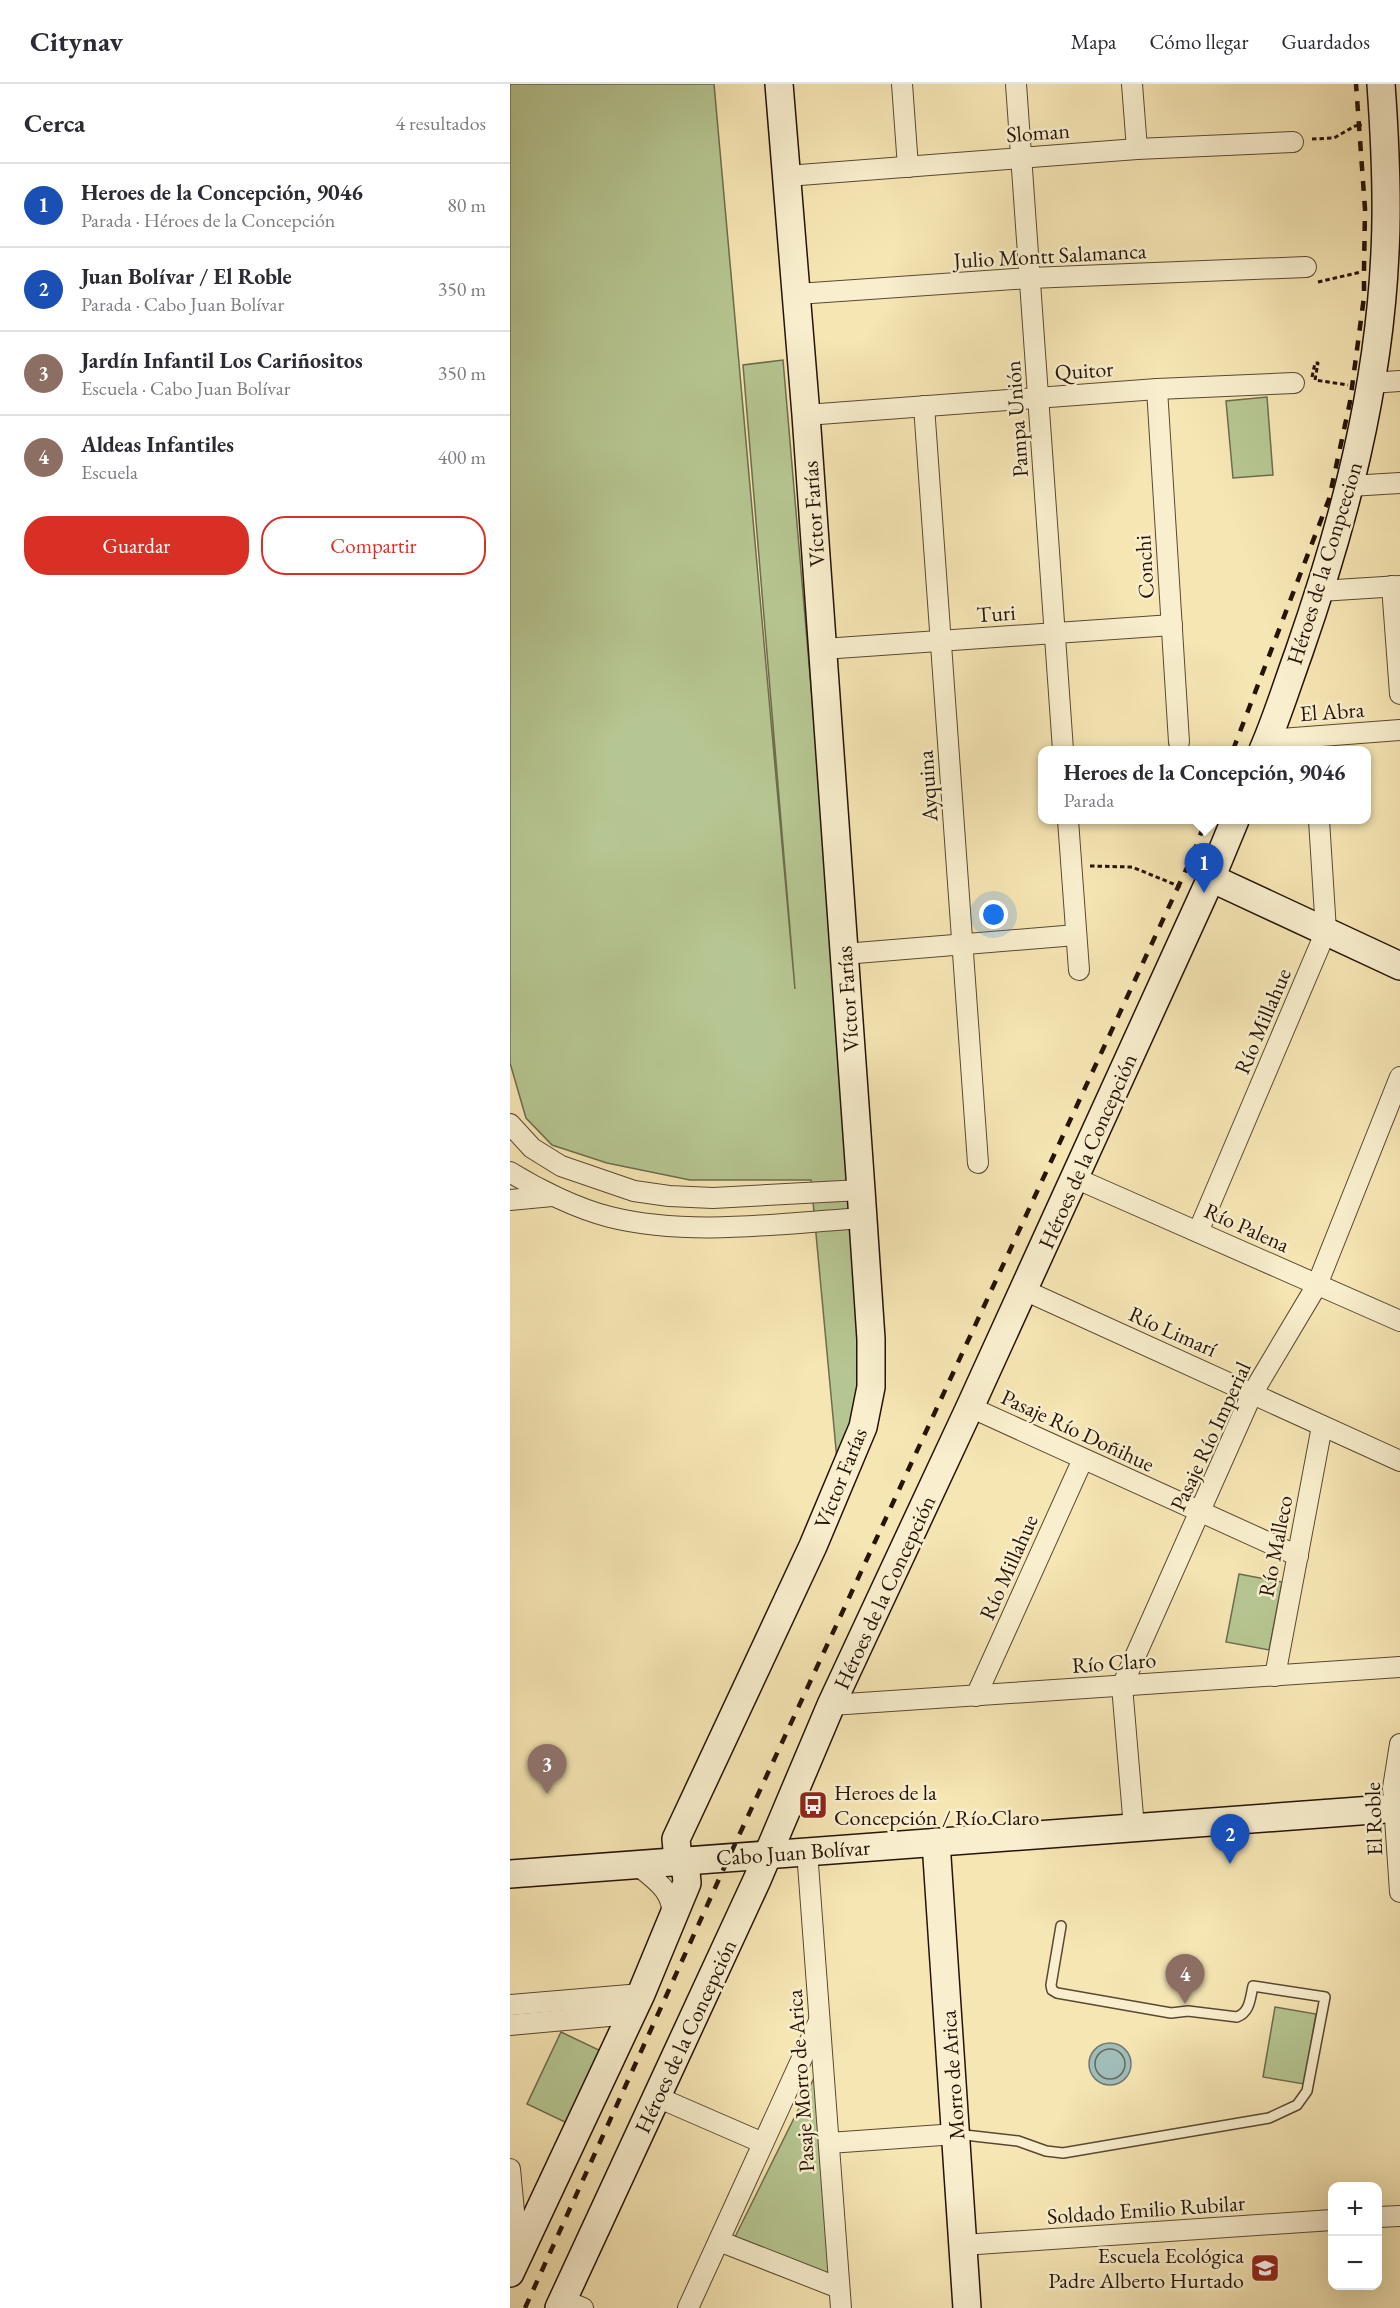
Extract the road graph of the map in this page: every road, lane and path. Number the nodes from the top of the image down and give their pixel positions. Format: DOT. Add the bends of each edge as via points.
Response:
graph roads {
  1 [pos="779,84"];
  2 [pos="902,84"];
  3 [pos="1016,84"];
  4 [pos="1132,84"];
  5 [pos="1381,84"];
  6 [pos="1389,125"];
  7 [pos="1293,142"];
  8 [pos="1137,149"];
  9 [pos="1022,158"];
  10 [pos="908,167"];
  11 [pos="787,176"];
  12 [pos="1390,257"];
  13 [pos="1303,268"];
  14 [pos="1030,278"];
  15 [pos="797,294"];
  16 [pos="1400,381"];
  17 [pos="1293,384"];
  18 [pos="1370,386"];
  19 [pos="1157,389"];
  20 [pos="1038,397"];
  21 [pos="924,406"];
  22 [pos="806,415"];
  23 [pos="1400,483"];
  24 [pos="1350,486"];
  25 [pos="1396,586"];
  26 [pos="1320,591"];
  27 [pos="1172,625"];
  28 [pos="1055,633"];
  29 [pos="940,641"];
  30 [pos="823,649"];
  31 [pos="1400,694"];
  32 [pos="1400,730"];
  33 [pos="1179,742"];
  34 [pos="1315,743"];
  35 [pos="1266,745"];
  36 [pos="1063,746"];
  37 [pos="1068,824"];
  38 [pos="1233,824"];
  39 [pos="1319,824"];
  40 [pos="1071,865"];
  41 [pos="1207,887"];
  42 [pos="1326,931"];
  43 [pos="1076,935"];
  44 [pos="962,944"];
  45 [pos="844,954"];
  46 [pos="1400,966"];
  47 [pos="1078,970"];
  48 [pos="1400,1077"];
  49 [pos="510,1124"];
  50 [pos="978,1163"];
  51 [pos="510,1172"];
  52 [pos="1075,1178"];
  53 [pos="861,1190"];
  54 [pos="557,1196"];
  55 [pos="735,1197"];
  56 [pos="510,1200"];
  57 [pos="863,1218"];
  58 [pos="735,1225"];
  59 [pos="1198,1232"];
  60 [pos="1317,1285"];
  61 [pos="1023,1290"];
  62 [pos="1400,1321"];
  63 [pos="1252,1394"];
  64 [pos="970,1407"];
  65 [pos="1322,1426"];
  66 [pos="1083,1459"];
  67 [pos="1400,1461"];
  68 [pos="1200,1512"];
  69 [pos="1298,1556"];
  70 [pos="1400,1667"];
  71 [pos="1275,1676"];
  72 [pos="1122,1686"];
  73 [pos="976,1696"];
  74 [pos="831,1706"];
  75 [pos="1400,1744"];
  76 [pos="1397,1809"];
  77 [pos="1134,1828"];
  78 [pos="936,1842"];
  79 [pos="807,1851"];
  80 [pos="767,1854"];
  81 [pos="636,1864"];
  82 [pos="682,1866"];
  83 [pos="510,1874"];
  84 [pos="1400,1892"];
  85 [pos="672,1920"];
  86 [pos="1061,1926"];
  87 [pos="636,2004"];
  88 [pos="510,2005"];
  89 [pos="820,2019"];
  90 [pos="510,2025"];
  91 [pos="657,2097"];
  92 [pos="956,2134"];
  93 [pos="763,2143"];
  94 [pos="829,2143"];
  95 [pos="510,2169"];
  96 [pos="1400,2216"];
  97 [pos="1382,2217"];
  98 [pos="1328,2220"];
  99 [pos="718,2241"];
  100 [pos="963,2245"];
  101 [pos="514,2263"];
  102 [pos="839,2288"];
  103 [pos="568,2305"];
  104 [pos="688,2308"];
  105 [pos="841,2308"];
  106 [pos="967,2308"];
  1 -- 11 [label="street, Víctor Farías"];
  2 -- 10 [label="street"];
  3 -- 9 [label="street, Pampa Unión"];
  4 -- 8 [label="street"];
  5 -- 6 [label="street, Héroes de la Conpcecion"];
  6 -- 7 [label="path" via="1355,126 1334,138"];
  6 -- 12 [label="street, Héroes de la Conpcecion"];
  7 -- 8 [label="street, Sloman"];
  8 -- 9 [label="street, Sloman"];
  9 -- 10 [label="street, Sloman"];
  9 -- 14 [label="street, Pampa Unión"];
  10 -- 11 [label="street, Sloman"];
  11 -- 15 [label="street, Víctor Farías"];
  12 -- 13 [label="path" via="1319,282 1300,282"];
  12 -- 18 [label="street, Héroes de la Conpcecion"];
  13 -- 14 [label="street, Julio Montt Salamanca"];
  14 -- 15 [label="street, Julio Montt Salamanca"];
  14 -- 20 [label="street, Pampa Unión"];
  15 -- 22 [label="street, Víctor Farías"];
  16 -- 18 [label="street"];
  17 -- 18 [label="path" via="1291,381 1311,380 1314,363 1318,363 1315,380"];
  17 -- 19 [label="street, Quitor"];
  18 -- 24 [label="street, Héroes de la Conpcecion"];
  19 -- 20 [label="street, Quitor"];
  19 -- 27 [label="street, Conchi"];
  20 -- 21 [label="street, Quitor"];
  20 -- 28 [label="street, Pampa Unión"];
  21 -- 22 [label="street, Quitor"];
  21 -- 29 [label="street, Ayquina"];
  22 -- 30 [label="street, Víctor Farías"];
  23 -- 24 [label="street"];
  24 -- 26 [label="street, Héroes de la Conpcecion"];
  25 -- 26 [label="street"];
  25 -- 31 [label="street"];
  26 -- 35 [label="street, Héroes de la Conpcecion"];
  27 -- 28 [label="street, Turi"];
  27 -- 33 [label="street, Conchi"];
  28 -- 29 [label="street, Turi"];
  28 -- 36 [label="street, Pampa Unión"];
  29 -- 30 [label="street, Turi"];
  29 -- 44 [label="street, Ayquina"];
  30 -- 45 [label="street, Víctor Farías"];
  32 -- 34 [label="street, El Abra"];
  34 -- 35 [label="street, El Abra"];
  37 -- 40 [label="street"];
  38 -- 41 [label="street"];
  39 -- 42 [label="street, Río Millahue"];
  40 -- 41 [label="path" via="1132,867"];
  40 -- 43 [label="street"];
  41 -- 42 [label="street"];
  41 -- 52 [label="street, Héroes de la Concepción"];
  42 -- 46 [label="street"];
  42 -- 59 [label="street, Río Millahue"];
  43 -- 44 [label="street"];
  43 -- 47 [label="street"];
  44 -- 45 [label="street"];
  44 -- 50 [label="street, Ayquina"];
  45 -- 53 [label="street, Víctor Farías"];
  48 -- 60 [label="street, Pasaje Río Imperial"];
  49 -- 55 [label="street" via="532,1148 561,1166 603,1181 669,1196"];
  51 -- 54 [label="street"];
  52 -- 59 [label="street, Río Palena"];
  52 -- 61 [label="street, Héroes de la Concepción"];
  53 -- 55 [label="street"];
  53 -- 57 [label="street, Víctor Farías"];
  54 -- 56 [label="street"];
  54 -- 58 [label="street" via="609,1217 651,1225"];
  55 -- 58 [label="street"];
  57 -- 58 [label="street"];
  57 -- 82 [label="street, Víctor Farías" via="871,1339 871,1387 863,1427 813,1546 676,1839"];
  59 -- 60 [label="street, Río Palena"];
  60 -- 62 [label="street, Río Palena"];
  60 -- 63 [label="street, Pasaje Río Imperial"];
  61 -- 63 [label="street, Río Limarí"];
  61 -- 64 [label="street, Héroes de la Concepción"];
  63 -- 65 [label="street, Río Limarí"];
  63 -- 68 [label="street, Pasaje Río Imperial"];
  64 -- 66 [label="street, Pasaje Río Doñihue"];
  64 -- 74 [label="street, Héroes de la Concepción"];
  65 -- 67 [label="street, Río Limarí"];
  65 -- 69 [label="street, Río Malleco"];
  66 -- 68 [label="street, Pasaje Río Doñihue"];
  66 -- 73 [label="street, Río Millahue"];
  68 -- 69 [label="street, Pasaje Río Doñihue"];
  68 -- 72 [label="street, Pasaje Río Imperial"];
  69 -- 71 [label="street, Río Malleco"];
  70 -- 71 [label="street, Río Claro"];
  71 -- 72 [label="street, Río Claro"];
  72 -- 73 [label="street, Río Claro"];
  72 -- 77 [label="street, Pasaje Río Imperial"];
  73 -- 74 [label="street, Río Claro"];
  74 -- 80 [label="street, Héroes de la Concepción"];
  75 -- 76 [label="street, El Roble" via="1393,1788"];
  76 -- 77 [label="street, Cabo Juan Bolívar"];
  76 -- 84 [label="street, El Roble"];
  77 -- 78 [label="street, Cabo Juan Bolívar"];
  78 -- 79 [label="street, Cabo Juan Bolívar"];
  78 -- 92 [label="street, Morro de Arica"];
  79 -- 80 [label="street, Cabo Juan Bolívar"];
  79 -- 89 [label="street, Pasaje Morro de Arica"];
  80 -- 82 [label="street, Cabo Juan Bolívar"];
  80 -- 91 [label="street, Héroes de la Concepción"];
  81 -- 82 [label="street, Cabo Juan Bolívar"];
  81 -- 83 [label="street, Cabo Juan Bolívar"];
  81 -- 85 [label="street" via="668,1894"];
  82 -- 85 [label="street" via="687,1883"];
  85 -- 87 [label="street"];
  86 -- 92 [label="lane" via="1051,1985 1057,1993 1171,2013 1188,2011 1237,2017 1248,2010 1253,1986 1325,1997 1307,2091 1297,2105 1269,2118 1063,2153 1018,2141"];
  87 -- 88 [label="street"];
  87 -- 90 [label="street"];
  87 -- 101 [label="street"];
  89 -- 93 [label="street"];
  89 -- 94 [label="street, Pasaje Morro de Arica"];
  91 -- 93 [label="street"];
  91 -- 103 [label="street, Héroes de la Concepción"];
  92 -- 94 [label="street"];
  92 -- 100 [label="street, Morro de Arica"];
  93 -- 99 [label="street"];
  94 -- 102 [label="street, Pasaje Morro de Arica"];
  95 -- 101 [label="street"];
  96 -- 97 [label="street"];
  98 -- 100 [label="street, Soldado Emilio Rubilar"];
  99 -- 102 [label="street"];
  99 -- 104 [label="street"];
  100 -- 106 [label="street, Morro de Arica"];
  102 -- 105 [label="street, Pasaje Morro de Arica"];
}
